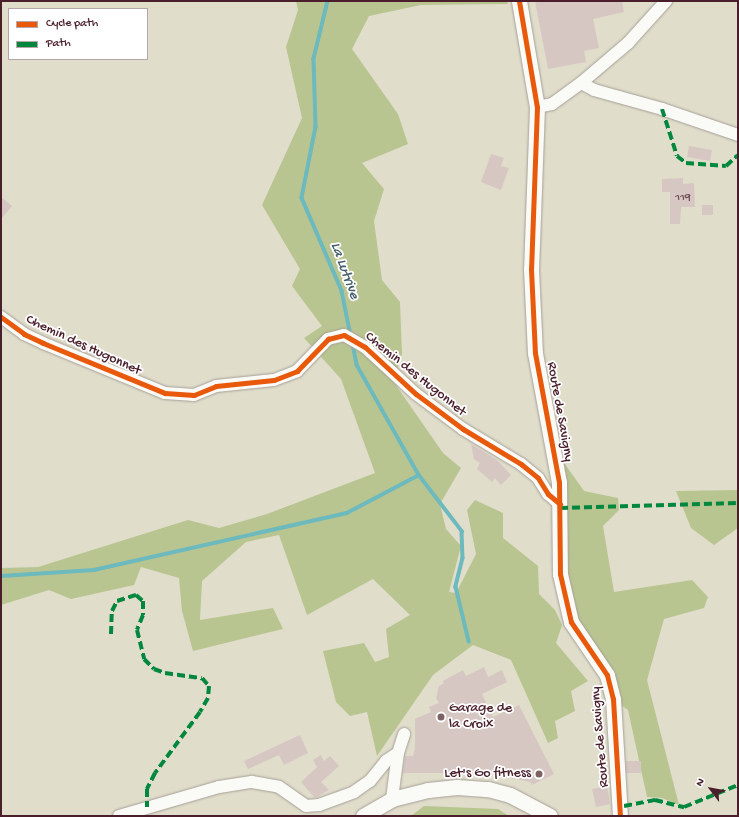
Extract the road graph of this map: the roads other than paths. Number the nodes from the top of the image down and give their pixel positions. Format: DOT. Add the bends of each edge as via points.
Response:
graph roads {
  1 [pos="519,1"];
  2 [pos="666,1"];
  3 [pos="581,83"];
  4 [pos="537,107"];
  5 [pos="738,135"];
  6 [pos="1,317"];
  7 [pos="560,504"];
  8 [pos="404,734"];
  9 [pos="398,753"];
  10 [pos="392,799"];
  11 [pos="119,816"];
  12 [pos="363,816"];
  13 [pos="550,816"];
  14 [pos="620,816"];
  1 -- 4 [label="street, Route de Savigny"];
  2 -- 3 [label="street" via="628,43"];
  3 -- 4 [label="street" via="552,104"];
  3 -- 5 [label="street" via="594,90 662,109"];
  4 -- 7 [label="street, Route de Savigny" via="531,269 535,346 559,482"];
  6 -- 7 [label="street, Chemin des Hugonnet" via="24,334 43,343 165,394 194,395 216,386 274,380 297,371 328,339 344,335 365,347 416,394 463,429 521,464 538,478 548,494"];
  7 -- 14 [label="street, Route de Savigny" via="560,574 571,622 607,675 613,699"];
  8 -- 9 [label="street"];
  9 -- 10 [label="street"];
  9 -- 11 [label="street" via="386,761 370,781 354,792 319,805 306,806 279,787 252,782 219,787"];
  10 -- 12 [label="street"];
  10 -- 13 [label="street" via="428,790 457,787 488,788 510,795"];
}
